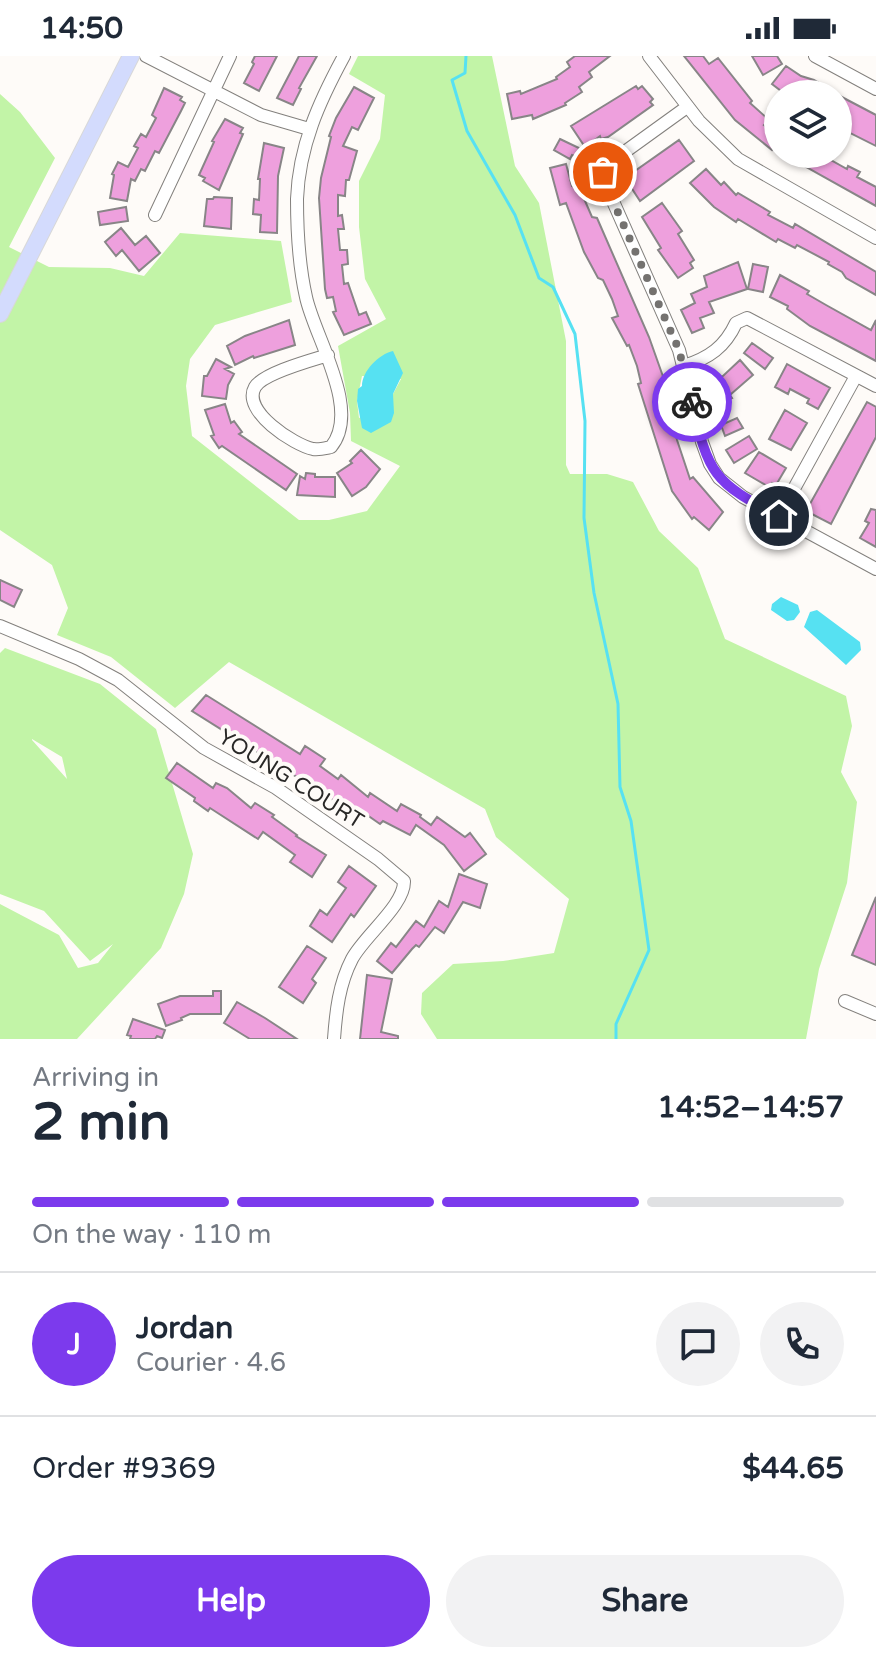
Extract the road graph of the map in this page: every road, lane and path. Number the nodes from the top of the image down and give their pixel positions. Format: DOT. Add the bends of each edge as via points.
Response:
graph roads {
  1 [pos="131,56"];
  2 [pos="146,56"];
  3 [pos="230,56"];
  4 [pos="344,56"];
  5 [pos="649,56"];
  6 [pos="815,56"];
  7 [pos="876,89"];
  8 [pos="212,90"];
  9 [pos="687,107"];
  10 [pos="309,129"];
  11 [pos="155,215"];
  12 [pos="876,238"];
  13 [pos="0,314"];
  14 [pos="328,355"];
  15 [pos="684,366"];
  16 [pos="856,376"];
  17 [pos="876,386"];
  18 [pos="779,516"];
  19 [pos="876,569"];
  20 [pos="0,626"];
  21 [pos="845,1001"];
  22 [pos="876,1014"];
  23 [pos="334,1039"];
  1 -- 13 [label="main road"];
  2 -- 8 [label="street"];
  3 -- 8 [label="street"];
  4 -- 10 [label="street"];
  5 -- 9 [label="street"];
  6 -- 7 [label="street"];
  8 -- 10 [label="street" via="261,115"];
  8 -- 11 [label="street"];
  9 -- 12 [label="street" via="738,159"];
  9 -- 15 [label="street" via="603,172"];
  10 -- 14 [label="street" via="298,187 300,246 309,311"];
  14 -- 14 [label="street" via="264,378 252,397 258,415 313,449 331,447 340,437 342,422"];
  15 -- 16 [label="street" via="720,348 736,323 747,318"];
  15 -- 18 [label="street" via="710,464 730,489"];
  16 -- 17 [label="street"];
  16 -- 18 [label="street"];
  18 -- 19 [label="street"];
  20 -- 23 [label="street, YOUNG COURT" via="118,680 204,748 276,788 404,881 398,900 362,942 345,974"];
  21 -- 22 [label="street"];
}
